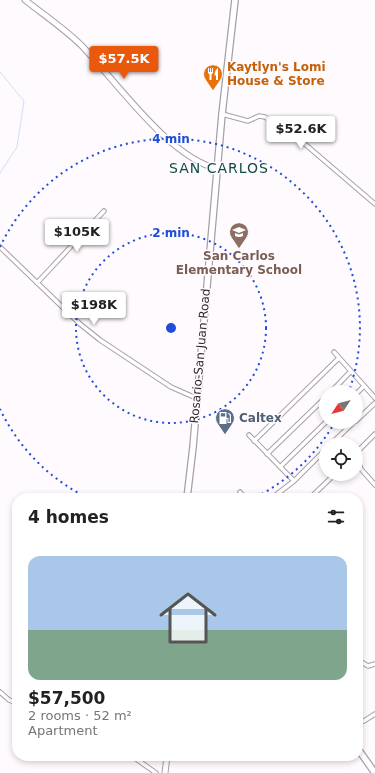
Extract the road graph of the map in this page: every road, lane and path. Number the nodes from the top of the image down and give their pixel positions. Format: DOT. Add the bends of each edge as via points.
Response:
graph roads {
  1 [pos="25,0"];
  2 [pos="235,0"];
  3 [pos="222,114"];
  4 [pos="218,169"];
  5 [pos="375,204"];
  6 [pos="104,211"];
  7 [pos="0,247"];
  8 [pos="37,283"];
  9 [pos="334,352"];
  10 [pos="339,358"];
  11 [pos="352,371"];
  12 [pos="338,385"];
  13 [pos="364,386"];
  14 [pos="196,398"];
  15 [pos="375,398"];
  16 [pos="319,403"];
  17 [pos="375,403"];
  18 [pos="363,414"];
  19 [pos="319,429"];
  20 [pos="347,429"];
  21 [pos="375,434"];
  22 [pos="249,435"];
  23 [pos="338,437"];
  24 [pos="254,441"];
  25 [pos="363,446"];
  26 [pos="267,454"];
  27 [pos="319,456"];
  28 [pos="280,467"];
  29 [pos="363,471"];
  30 [pos="294,481"];
  31 [pos="328,481"];
  32 [pos="375,485"];
  33 [pos="188,493"];
  34 [pos="278,493"];
  35 [pos="315,493"];
  36 [pos="363,663"];
  37 [pos="375,664"];
  38 [pos="0,692"];
  39 [pos="12,701"];
  40 [pos="375,714"];
  41 [pos="364,721"];
  42 [pos="363,756"];
  43 [pos="139,761"];
  44 [pos="166,761"];
  45 [pos="156,773"];
  46 [pos="165,773"];
  47 [pos="375,773"];
  1 -- 4 [label="street" via="80,45 181,151 199,163"];
  2 -- 3 [label="main road, Rosario-San Juan Road"];
  3 -- 4 [label="main road, Rosario-San Juan Road"];
  3 -- 5 [label="street" via="248,121 265,116 277,123"];
  4 -- 14 [label="main road, Rosario-San Juan Road"];
  6 -- 8 [label="street"];
  7 -- 8 [label="street"];
  8 -- 14 [label="street" via="100,340 171,387"];
  9 -- 10 [label="street"];
  10 -- 11 [label="street"];
  10 -- 24 [label="street"];
  11 -- 12 [label="street"];
  11 -- 13 [label="street"];
  13 -- 15 [label="street"];
  14 -- 33 [label="main road, Rosario-San Juan Road"];
  16 -- 26 [label="street"];
  17 -- 18 [label="street"];
  19 -- 28 [label="street"];
  20 -- 23 [label="street"];
  21 -- 25 [label="street"];
  22 -- 24 [label="street"];
  24 -- 26 [label="street"];
  26 -- 28 [label="street"];
  27 -- 30 [label="street"];
  28 -- 30 [label="street"];
  29 -- 32 [label="street"];
  30 -- 34 [label="street"];
  31 -- 35 [label="street"];
  36 -- 37 [label="street" via="368,666"];
  38 -- 39 [label="street"];
  40 -- 41 [label="street"];
  42 -- 47 [label="main road"];
  43 -- 45 [label="street"];
  44 -- 46 [label="street"];
}
